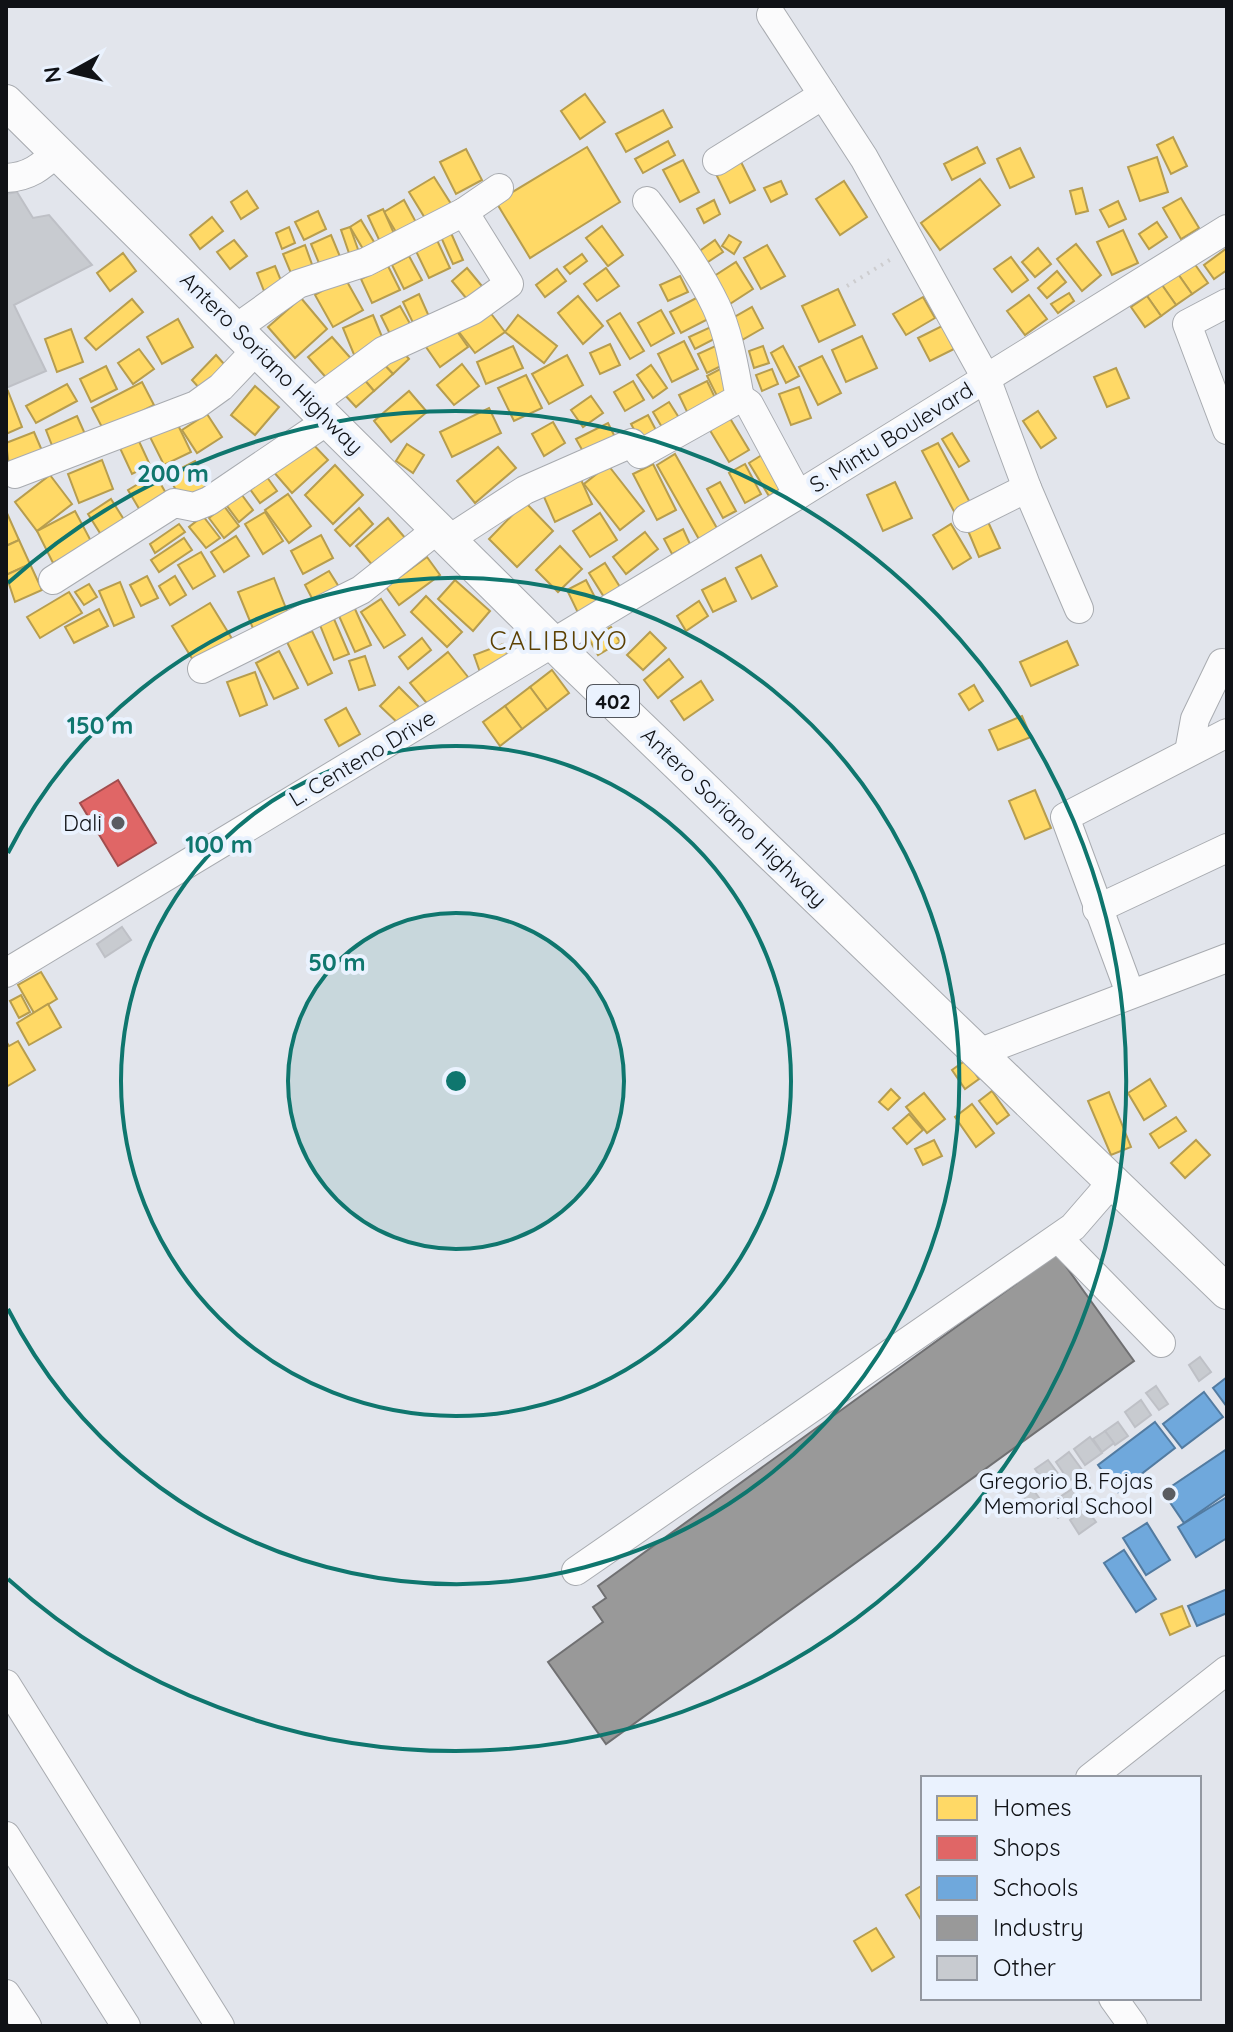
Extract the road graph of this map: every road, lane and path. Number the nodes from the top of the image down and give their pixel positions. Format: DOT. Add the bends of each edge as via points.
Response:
graph roads {
  1 [pos="771,15"];
  2 [pos="823,95"];
  3 [pos="6,102"];
  4 [pos="57,152"];
  5 [pos="717,161"];
  6 [pos="6,178"];
  7 [pos="499,188"];
  8 [pos="647,201"];
  9 [pos="464,212"];
  10 [pos="1227,229"];
  11 [pos="913,246"];
  12 [pos="847,286"];
  13 [pos="1227,303"];
  14 [pos="248,338"];
  15 [pos="986,378"];
  16 [pos="740,398"];
  17 [pos="322,411"];
  18 [pos="1227,430"];
  19 [pos="15,474"];
  20 [pos="1027,488"];
  21 [pos="798,495"];
  22 [pos="967,518"];
  23 [pos="445,533"];
  24 [pos="53,580"];
  25 [pos="1079,609"];
  26 [pos="553,642"];
  27 [pos="1222,663"];
  28 [pos="202,669"];
  29 [pos="1227,733"];
  30 [pos="1189,752"];
  31 [pos="1227,848"];
  32 [pos="1097,909"];
  33 [pos="1227,958"];
  34 [pos="6,973"];
  35 [pos="1130,993"];
  36 [pos="978,1053"];
  37 [pos="1112,1182"];
  38 [pos="1058,1238"];
  39 [pos="1227,1292"];
  40 [pos="1161,1343"];
  41 [pos="576,1571"];
  42 [pos="1227,1670"];
  43 [pos="6,1684"];
  44 [pos="1093,1776"];
  45 [pos="6,1836"];
  46 [pos="6,1994"];
  47 [pos="1114,2000"];
  48 [pos="27,2026"];
  49 [pos="126,2026"];
  50 [pos="220,2026"];
  51 [pos="1133,2026"];
  1 -- 2 [label="street"];
  2 -- 5 [label="street"];
  2 -- 11 [label="street"];
  3 -- 4 [label="main road, Antero Soriano Highway / 402"];
  4 -- 6 [label="street" via="39,169"];
  4 -- 14 [label="main road, Antero Soriano Highway / 402"];
  7 -- 9 [label="street"];
  8 -- 16 [label="street" via="717,307"];
  9 -- 14 [label="street" via="366,262 298,284"];
  9 -- 17 [label="street" via="509,284 473,310 383,351"];
  10 -- 15 [label="street, S. Mintu Boulevard"];
  11 -- 12 [label="path"];
  11 -- 15 [label="street"];
  13 -- 18 [label="street" via="1187,324"];
  14 -- 17 [label="main road, Antero Soriano Highway / 402"];
  14 -- 19 [label="street" via="221,387 196,405"];
  15 -- 20 [label="street"];
  15 -- 21 [label="street, S. Mintu Boulevard"];
  16 -- 21 [label="street" via="749,404"];
  16 -- 23 [label="street" via="640,454 632,443 525,490"];
  17 -- 23 [label="main road, Antero Soriano Highway / 402"];
  17 -- 24 [label="street" via="209,501 194,507 174,503"];
  20 -- 22 [label="street"];
  20 -- 25 [label="street"];
  21 -- 26 [label="street, S. Mintu Boulevard"];
  23 -- 26 [label="main road, Antero Soriano Highway / 402"];
  23 -- 28 [label="street" via="361,590"];
  26 -- 34 [label="street, L. Centeno Drive"];
  26 -- 36 [label="main road, Antero Soriano Highway / 402"];
  27 -- 30 [label="street" via="1195,719"];
  29 -- 30 [label="street"];
  30 -- 32 [label="street" via="1065,817"];
  31 -- 32 [label="street"];
  32 -- 35 [label="street"];
  33 -- 35 [label="street"];
  35 -- 36 [label="street"];
  36 -- 37 [label="main road, Antero Soriano Highway / 402"];
  37 -- 38 [label="street"];
  37 -- 39 [label="main road, Antero Soriano Highway / 402"];
  38 -- 40 [label="street"];
  38 -- 41 [label="street"];
  42 -- 44 [label="street"];
  43 -- 50 [label="street"];
  45 -- 49 [label="street"];
  46 -- 48 [label="street"];
  47 -- 51 [label="street"];
}
